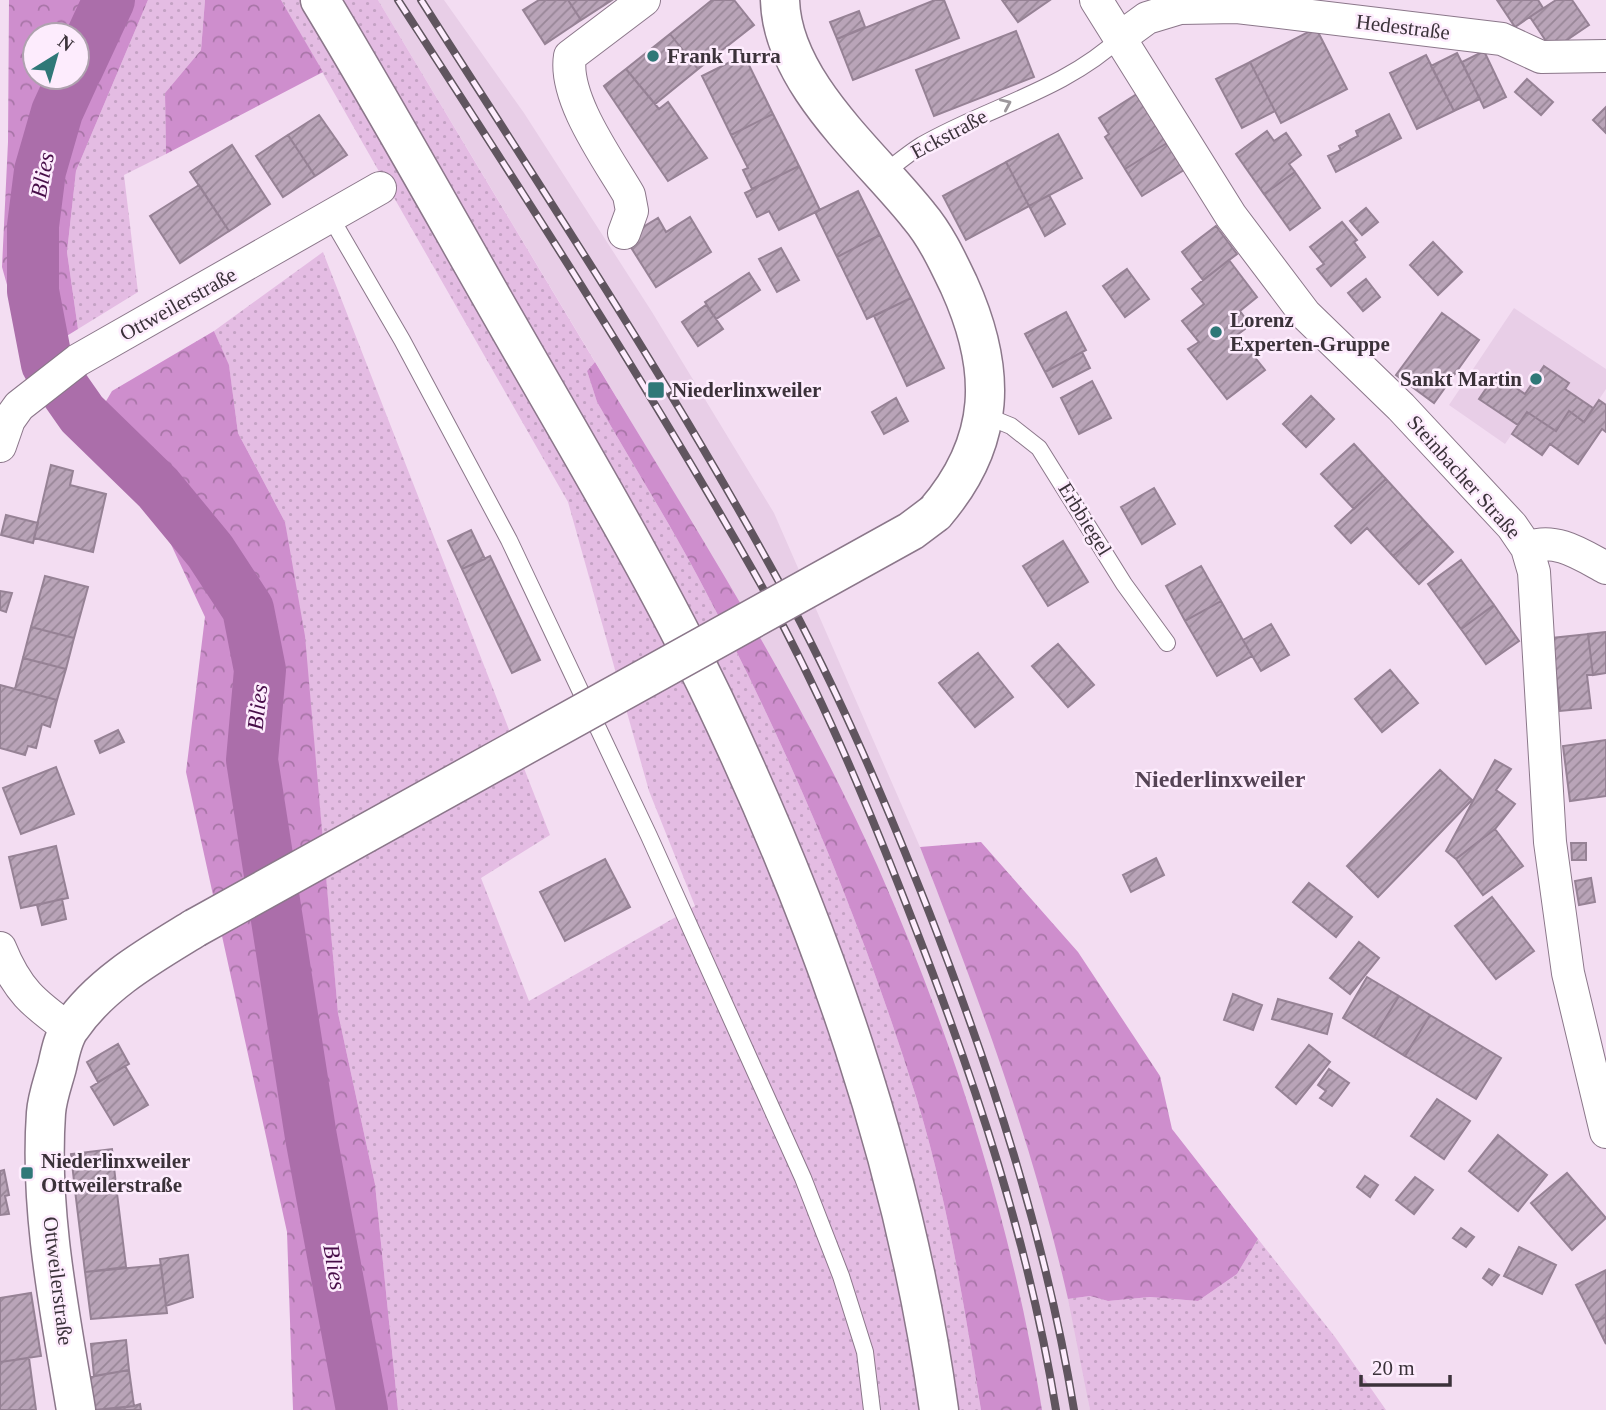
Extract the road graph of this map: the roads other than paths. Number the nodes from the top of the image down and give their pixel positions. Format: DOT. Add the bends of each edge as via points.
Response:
graph roads {
  1 [pos="320,0"];
  2 [pos="644,0"];
  3 [pos="780,0"];
  4 [pos="1096,0"];
  5 [pos="1121,37"];
  6 [pos="1606,56"];
  7 [pos="883,174"];
  8 [pos="380,188"];
  9 [pos="331,218"];
  10 [pos="624,233"];
  11 [pos="985,415"];
  12 [pos="3,427"];
  13 [pos="1527,548"];
  14 [pos="1606,568"];
  15 [pos="1167,643"];
  16 [pos="0,948"];
  17 [pos="69,1029"];
  18 [pos="1606,1132"];
  19 [pos="76,1410"];
  20 [pos="872,1410"];
  21 [pos="939,1410"];
  1 -- 21 [label="main road" via="597,480 713,699 801,899 861,1063 899,1199"];
  2 -- 10 [label="street" via="570,56 568,69 579,108 629,195 632,211"];
  3 -- 7 [label="main road" via="792,53 815,93"];
  4 -- 5 [label="street, Steinbacher Straße"];
  5 -- 6 [label="street, Hedestraße" via="1146,18 1181,8 1237,7 1502,39 1541,57"];
  7 -- 5 [label="lane, Eckstraße, one-way" via="920,146 1074,74"];
  5 -- 13 [label="street, Steinbacher Straße" via="1231,216 1304,314 1401,407"];
  7 -- 11 [label="main road" via="922,218 974,320 986,373"];
  8 -- 9 [label="street, Ottweilerstraße"];
  9 -- 12 [label="street, Ottweilerstraße" via="78,360 36,390"];
  9 -- 20 [label="lane" via="509,541 649,836 803,1178 865,1352"];
  11 -- 15 [label="lane, Erbbiegel" via="1011,426 1039,448 1124,584"];
  11 -- 17 [label="main road, Ottweilerstraße, bridge" via="969,464 953,492 911,531 195,928 133,966"];
  13 -- 14 [label="street" via="1539,543 1571,549"];
  13 -- 18 [label="street, Steinbacher Straße" via="1534,572 1552,855 1568,973"];
  16 -- 17 [label="street" via="9,971 31,1002"];
  17 -- 19 [label="main road, Ottweilerstraße" via="46,1111 45,1166 59,1306"];
}
